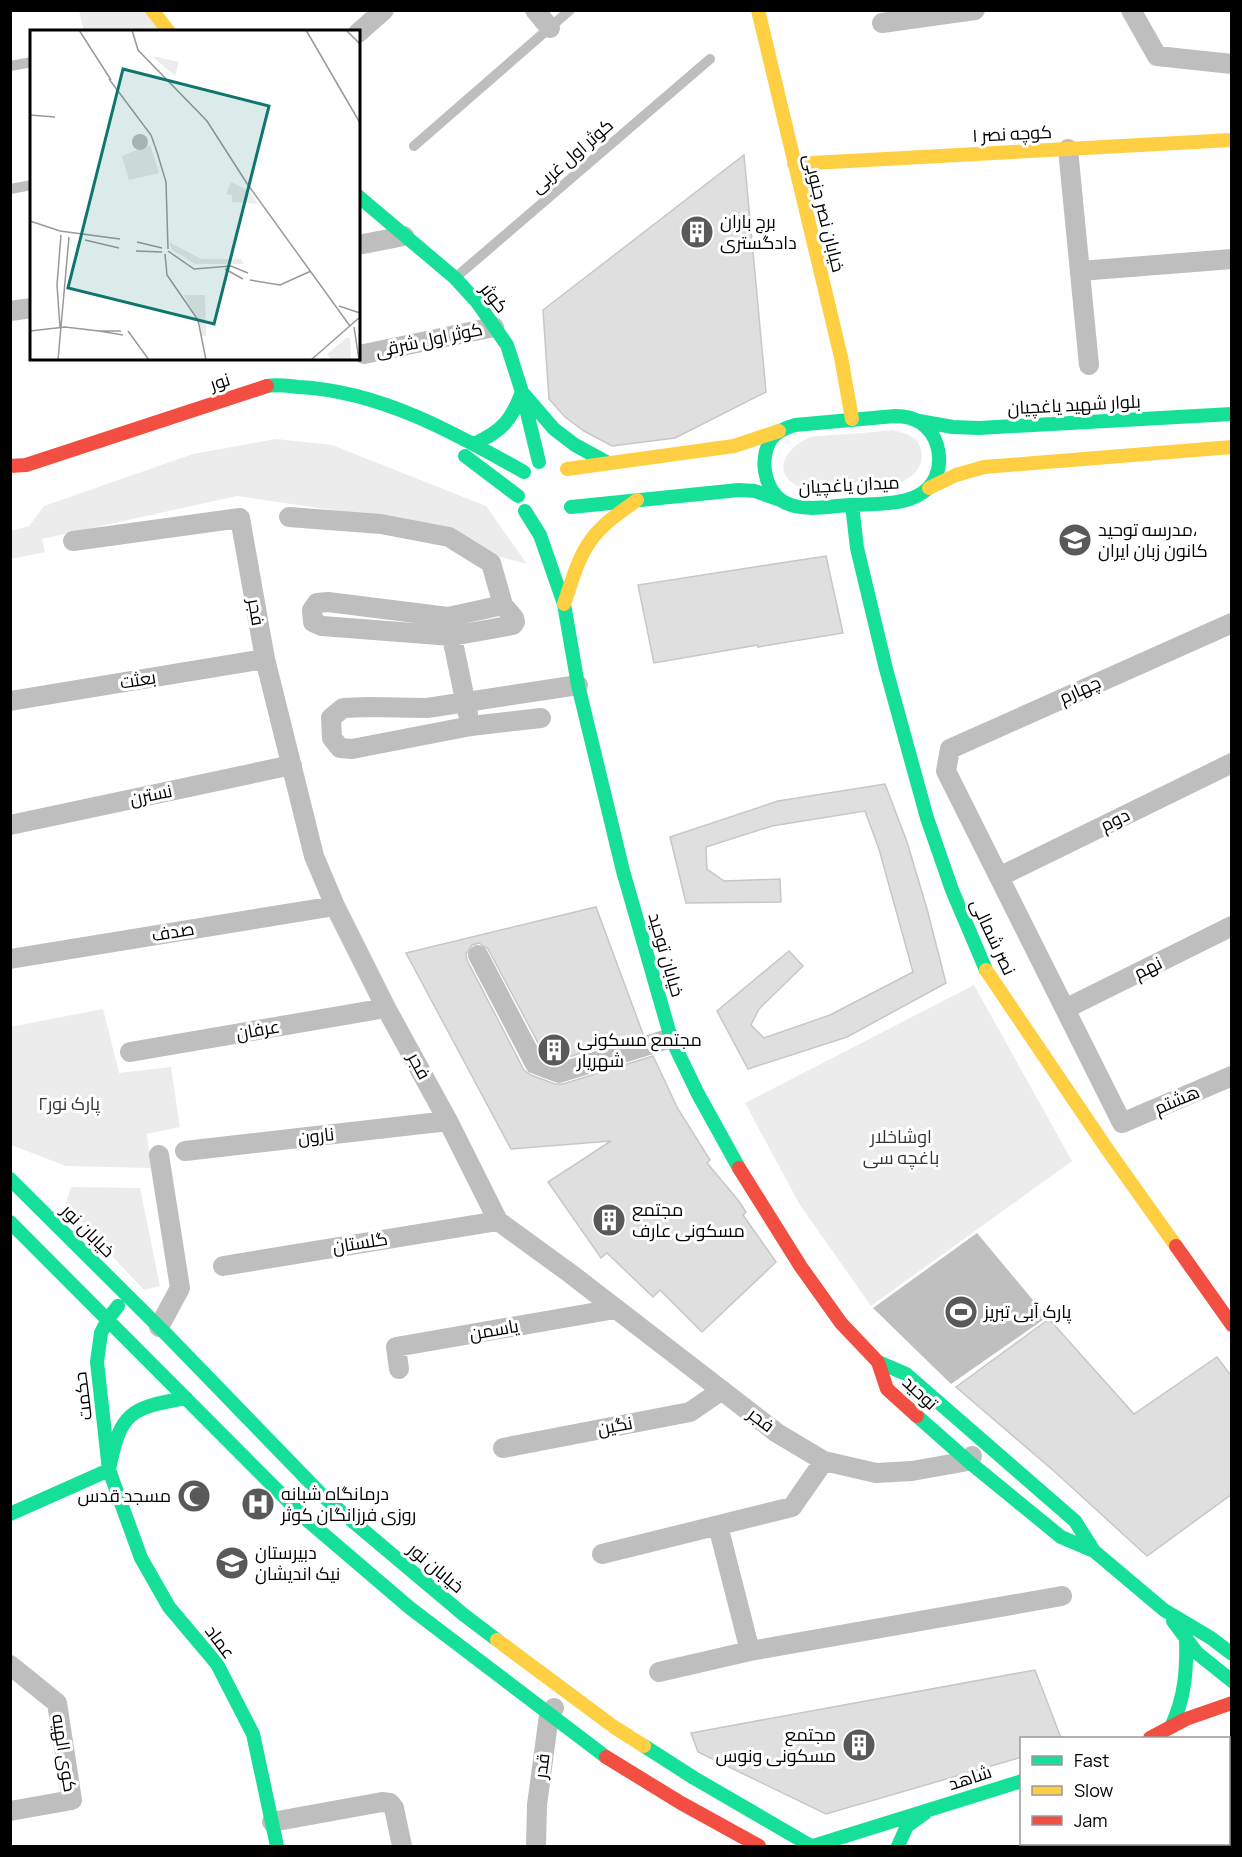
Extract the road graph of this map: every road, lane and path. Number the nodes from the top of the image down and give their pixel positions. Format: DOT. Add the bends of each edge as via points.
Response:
graph roads {
  1 [pos="152,10"];
  2 [pos="384,10"];
  3 [pos="535,10"];
  4 [pos="570,10"];
  5 [pos="975,10"];
  6 [pos="1131,10"];
  7 [pos="759,12"];
  8 [pos="882,23"];
  9 [pos="550,28"];
  10 [pos="168,30"];
  11 [pos="360,31"];
  12 [pos="710,59"];
  13 [pos="30,62"];
  14 [pos="1232,64"];
  15 [pos="10,66"];
  16 [pos="1232,140"];
  17 [pos="414,146"];
  18 [pos="1068,148"];
  19 [pos="794,164"];
  20 [pos="30,185"];
  21 [pos="10,189"];
  22 [pos="360,198"];
  23 [pos="404,236"];
  24 [pos="360,245"];
  25 [pos="1232,259"];
  26 [pos="1080,271"];
  27 [pos="455,278"];
  28 [pos="30,308"];
  29 [pos="10,311"];
  30 [pos="494,327"];
  31 [pos="364,354"];
  32 [pos="1089,365"];
  33 [pos="522,392"];
  34 [pos="1232,414"];
  35 [pos="852,419"];
  36 [pos="919,421"];
  37 [pos="779,431"];
  38 [pos="1232,447"];
  39 [pos="450,448"];
  40 [pos="470,451"];
  41 [pos="539,462"];
  42 [pos="608,463"];
  43 [pos="10,466"];
  44 [pos="567,469"];
  45 [pos="524,472"];
  46 [pos="929,488"];
  47 [pos="518,496"];
  48 [pos="637,500"];
  49 [pos="780,500"];
  50 [pos="852,505"];
  51 [pos="525,511"];
  52 [pos="289,517"];
  53 [pos="545,520"];
  54 [pos="72,541"];
  55 [pos="559,551"];
  56 [pos="564,604"];
  57 [pos="1232,623"];
  58 [pos="450,626"];
  59 [pos="265,659"];
  60 [pos="578,685"];
  61 [pos="10,701"];
  62 [pos="466,702"];
  63 [pos="541,718"];
  64 [pos="471,726"];
  65 [pos="1232,763"];
  66 [pos="292,765"];
  67 [pos="10,825"];
  68 [pos="999,877"];
  69 [pos="335,906"];
  70 [pos="1232,926"];
  71 [pos="478,955"];
  72 [pos="10,959"];
  73 [pos="386,1008"];
  74 [pos="1065,1009"];
  75 [pos="671,1038"];
  76 [pos="130,1052"];
  77 [pos="1232,1076"];
  78 [pos="448,1121"];
  79 [pos="184,1151"];
  80 [pos="159,1155"];
  81 [pos="10,1179"];
  82 [pos="498,1221"];
  83 [pos="10,1222"];
  84 [pos="223,1266"];
  85 [pos="128,1295"];
  86 [pos="615,1309"];
  87 [pos="106,1318"];
  88 [pos="1232,1325"];
  89 [pos="159,1327"];
  90 [pos="878,1362"];
  91 [pos="399,1369"];
  92 [pos="722,1390"];
  93 [pos="186,1398"];
  94 [pos="983,1442"];
  95 [pos="503,1448"];
  96 [pos="824,1461"];
  97 [pos="969,1461"];
  98 [pos="109,1470"];
  99 [pos="10,1514"];
  100 [pos="718,1526"];
  101 [pos="1094,1551"];
  102 [pos="602,1554"];
  103 [pos="1062,1596"];
  104 [pos="1164,1610"];
  105 [pos="1186,1638"];
  106 [pos="750,1652"];
  107 [pos="1232,1654"];
  108 [pos="10,1665"];
  109 [pos="660,1672"];
  110 [pos="1232,1681"];
  111 [pos="566,1690"];
  112 [pos="1232,1703"];
  113 [pos="549,1715"];
  114 [pos="1171,1727"];
  115 [pos="1152,1737"];
  116 [pos="1020,1781"];
  117 [pos="929,1810"];
  118 [pos="10,1811"];
  119 [pos="272,1822"];
  120 [pos="277,1846"];
  121 [pos="402,1846"];
  122 [pos="536,1846"];
  123 [pos="759,1846"];
  124 [pos="812,1846"];
  125 [pos="898,1846"];
  1 -- 10 [label="main road"];
  2 -- 11 [label="street"];
  3 -- 9 [label="street"];
  4 -- 9 [label="lane"];
  5 -- 8 [label="street"];
  6 -- 14 [label="street" via="1157,56"];
  7 -- 19 [label="main road, خیابان نصر جنوبی"];
  9 -- 17 [label="lane"];
  12 -- 27 [label="lane, کوثر اول غربی"];
  13 -- 15 [label="lane"];
  16 -- 18 [label="main road, کوچه نصر ۱"];
  18 -- 19 [label="main road, کوچه نصر ۱"];
  18 -- 26 [label="street"];
  19 -- 35 [label="main road, خیابان نصر جنوبی" via="841,357"];
  20 -- 21 [label="lane"];
  22 -- 23 [label="main road, کوثر"];
  23 -- 24 [label="street"];
  23 -- 27 [label="main road, کوثر"];
  25 -- 26 [label="street"];
  26 -- 32 [label="street"];
  27 -- 30 [label="main road, کوثر"];
  28 -- 29 [label="street"];
  30 -- 31 [label="street, کوثر اول شرقی"];
  30 -- 33 [label="main road, کوثر" via="507,345"];
  33 -- 40 [label="main road" via="504,428"];
  33 -- 41 [label="main road, کوثر"];
  33 -- 42 [label="main road" via="554,429"];
  34 -- 36 [label="main road, بلوار شهید یاغچیان" via="978,428"];
  35 -- 36 [label="main road" via="895,416"];
  35 -- 37 [label="main road" via="795,425"];
  36 -- 46 [label="main road" via="938,445 937,475"];
  37 -- 42 [label="main road" via="734,446"];
  37 -- 49 [label="main road, میدان یاغچیان" via="767,449 764,471"];
  38 -- 46 [label="main road" via="984,467"];
  39 -- 40 [label="main road"];
  40 -- 43 [label="main road, نور" via="394,407 327,388 269,385 26,465"];
  40 -- 45 [label="main road"];
  40 -- 47 [label="main road"];
  41 -- 44 [label="main road" via="554,462"];
  41 -- 45 [label="main road"];
  42 -- 44 [label="main road"];
  44 -- 48 [label="main road" via="576,487 568,510"];
  45 -- 47 [label="main road"];
  46 -- 50 [label="main road, میدان یاغچیان" via="904,501"];
  47 -- 51 [label="main road, خیابان توحید"];
  48 -- 49 [label="main road" via="739,490"];
  48 -- 56 [label="main road" via="591,540 580,558"];
  49 -- 50 [label="main road, میدان یاغچیان" via="805,508"];
  50 -- 88 [label="main road, نصر شمالی" via="857,548 883,658 927,818 988,976"];
  51 -- 53 [label="main road"];
  51 -- 56 [label="main road, خیابان توحید" via="540,535"];
  52 -- 58 [label="street" via="381,524 449,537 491,563 503,605"];
  54 -- 59 [label="street, فجر" via="240,518"];
  55 -- 56 [label="main road"];
  56 -- 60 [label="main road, خیابان توحید"];
  57 -- 68 [label="street, چهارم" via="950,749 946,771"];
  58 -- 58 [label="street" via="322,626 313,622 312,610 317,603 328,602"];
  58 -- 62 [label="street"];
  59 -- 61 [label="street, بعثت"];
  59 -- 66 [label="street, فجر"];
  60 -- 62 [label="street"];
  60 -- 75 [label="main road, خیابان توحید" via="629,895"];
  62 -- 64 [label="street"];
  62 -- 64 [label="street" via="427,708 343,708 331,718 332,738 340,748 352,750"];
  63 -- 64 [label="street"];
  65 -- 68 [label="street, دوم"];
  66 -- 67 [label="street, نسترن"];
  66 -- 69 [label="street, فجر" via="314,856"];
  68 -- 74 [label="street"];
  69 -- 72 [label="street, صدف"];
  69 -- 73 [label="street, فجر"];
  70 -- 74 [label="street, نهم"];
  71 -- 75 [label="street" via="535,1064 560,1073"];
  73 -- 76 [label="street, عرفان"];
  73 -- 78 [label="street, فجر"];
  74 -- 77 [label="street, هشتم" via="1122,1123"];
  75 -- 90 [label="main road, خیابان توحید" via="698,1094 783,1239 841,1323"];
  78 -- 79 [label="street, نارون"];
  78 -- 82 [label="street, فجر"];
  80 -- 89 [label="street" via="180,1288"];
  81 -- 85 [label="main road, خیابان نور"];
  82 -- 84 [label="street, گلستان"];
  82 -- 86 [label="street, فجر"];
  83 -- 87 [label="main road"];
  85 -- 87 [label="main road"];
  85 -- 89 [label="main road, خیابان نور"];
  86 -- 91 [label="street, یاسمن" via="396,1347"];
  86 -- 92 [label="street, فجر"];
  87 -- 93 [label="main road"];
  87 -- 98 [label="main road, حکمت" via="97,1349 96,1376"];
  89 -- 111 [label="main road, خیابان نور" via="325,1498 464,1615"];
  90 -- 94 [label="main road, توحید" via="906,1374"];
  90 -- 97 [label="main road, توحید" via="887,1389"];
  92 -- 95 [label="street, نگین" via="690,1412"];
  92 -- 96 [label="street, فجر" via="777,1433"];
  93 -- 98 [label="main road, حکمت" via="145,1405 121,1422"];
  93 -- 113 [label="main road" via="307,1520 410,1608"];
  94 -- 97 [label="street"];
  94 -- 101 [label="main road, توحید" via="1075,1521"];
  96 -- 97 [label="street, فجر" via="876,1473"];
  96 -- 100 [label="street" via="792,1508"];
  97 -- 101 [label="main road, توحید" via="1061,1537"];
  98 -- 99 [label="main road"];
  98 -- 119 [label="main road, عماد" via="141,1557 169,1607 217,1664 253,1734"];
  100 -- 102 [label="street"];
  100 -- 106 [label="street"];
  101 -- 104 [label="main road, توحید"];
  103 -- 106 [label="street"];
  104 -- 105 [label="main road, توحید"];
  104 -- 107 [label="main road, توحید"];
  105 -- 110 [label="main road, توحید" via="1197,1653"];
  105 -- 114 [label="main road" via="1182,1700"];
  106 -- 109 [label="street"];
  108 -- 118 [label="street, کوی الهیه" via="57,1703 72,1800"];
  111 -- 113 [label="street, قدر"];
  111 -- 124 [label="main road, خیابان نور" via="629,1737"];
  112 -- 114 [label="main road"];
  113 -- 122 [label="street, قدر" via="537,1805"];
  113 -- 123 [label="main road" via="600,1753"];
  114 -- 115 [label="main road"];
  116 -- 117 [label="main road, شاهد"];
  117 -- 124 [label="main road, شاهد"];
  117 -- 125 [label="main road" via="907,1826"];
  119 -- 120 [label="main road, عماد"];
  119 -- 121 [label="street" via="390,1803"];
}
